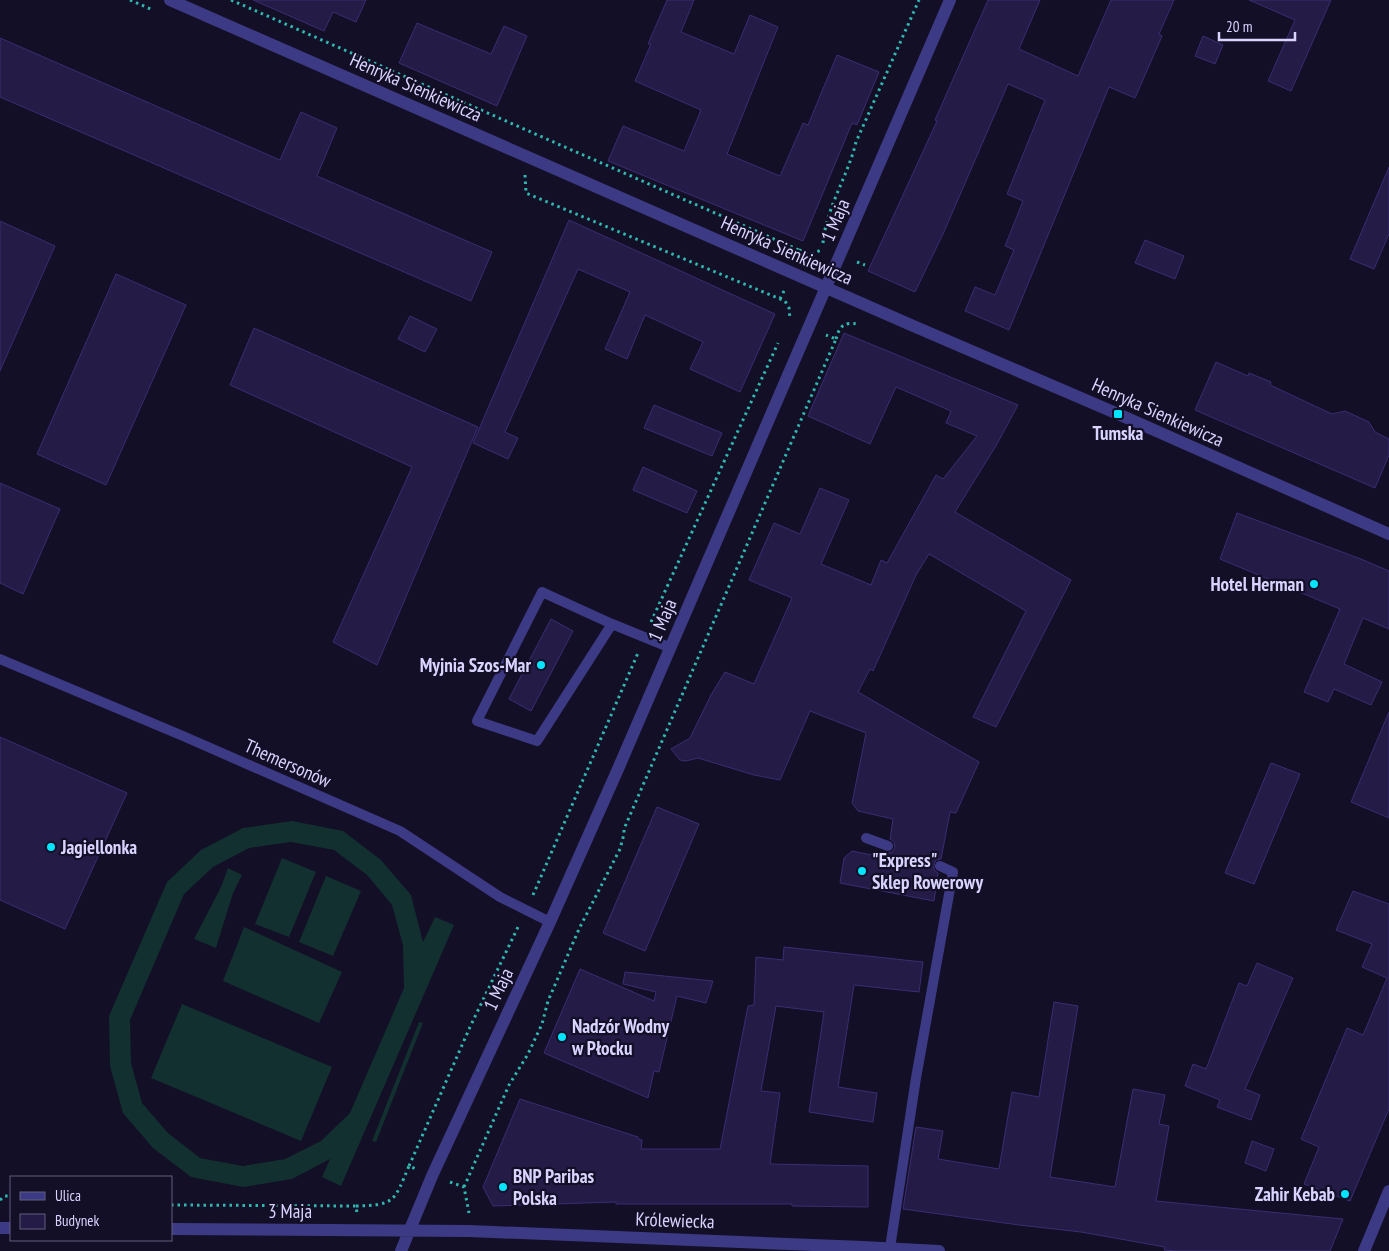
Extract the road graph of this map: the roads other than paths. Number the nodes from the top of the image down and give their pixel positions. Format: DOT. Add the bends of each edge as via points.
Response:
graph roads {
  1 [pos="170,0"];
  2 [pos="950,0"];
  3 [pos="827,288"];
  4 [pos="1389,534"];
  5 [pos="612,624"];
  6 [pos="671,648"];
  7 [pos="0,660"];
  8 [pos="866,838"];
  9 [pos="888,846"];
  10 [pos="940,866"];
  11 [pos="550,922"];
  12 [pos="1389,1191"];
  13 [pos="172,1229"];
  14 [pos="408,1231"];
  15 [pos="890,1248"];
  16 [pos="401,1251"];
  17 [pos="939,1251"];
  18 [pos="1364,1251"];
  1 -- 3 [label="street, Henryka Sienkiewicza"];
  2 -- 3 [label="street, 1 Maja"];
  3 -- 4 [label="street, Henryka Sienkiewicza"];
  3 -- 6 [label="street, 1 Maja"];
  5 -- 5 [label="lane" via="542,592 477,720 537,741"];
  5 -- 6 [label="lane"];
  6 -- 11 [label="street, 1 Maja"];
  7 -- 11 [label="lane, Themersonów" via="400,831 500,897"];
  8 -- 9 [label="lane"];
  10 -- 15 [label="lane" via="954,872 916,1078"];
  11 -- 14 [label="street, 1 Maja"];
  12 -- 18 [label="street"];
  13 -- 14 [label="street, 3 Maja"];
  14 -- 15 [label="street, Królewiecka"];
  14 -- 16 [label="street, 1 Maja"];
  15 -- 17 [label="street, Królewiecka"];
}
